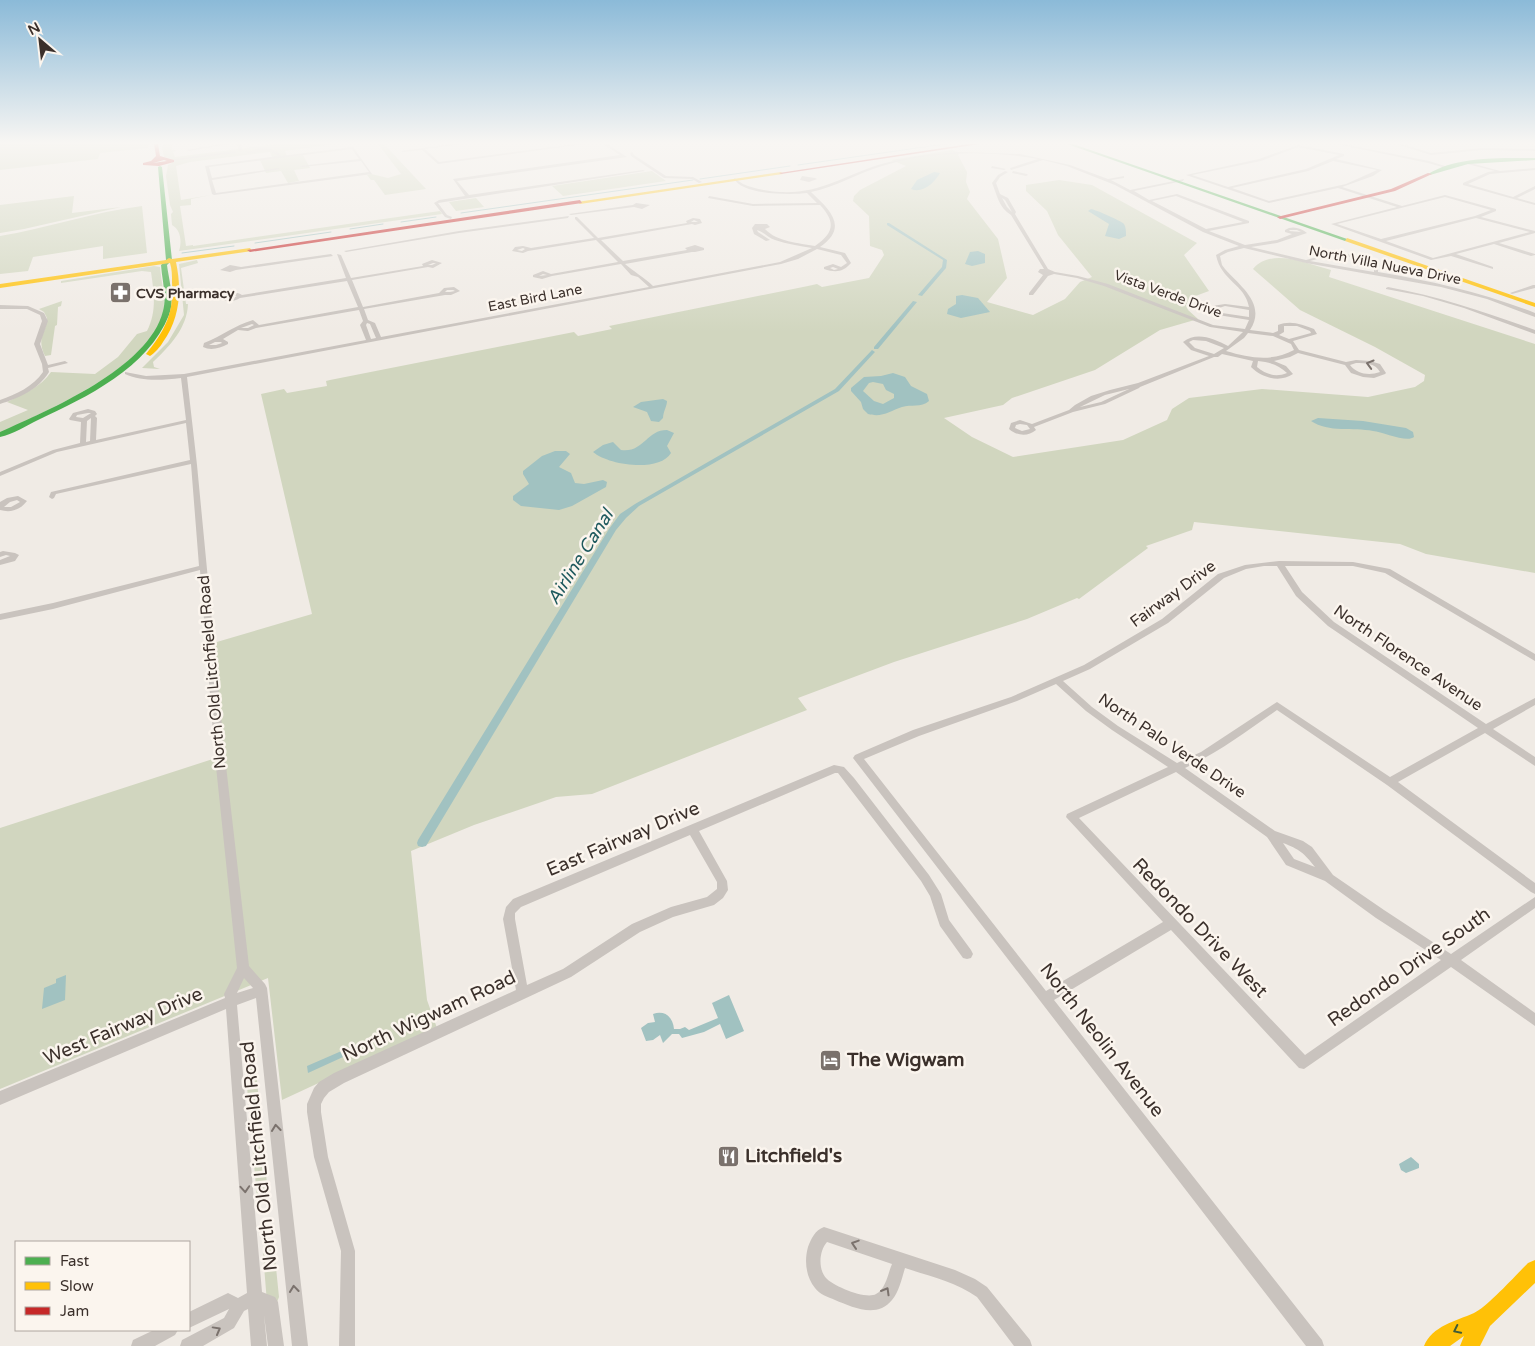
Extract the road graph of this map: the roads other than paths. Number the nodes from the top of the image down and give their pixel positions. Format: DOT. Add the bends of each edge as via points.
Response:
graph roads {
  1 [pos="165,207"];
  2 [pos="439,207"];
  3 [pos="529,207"];
  4 [pos="543,207"];
  5 [pos="636,207"];
  6 [pos="822,207"];
  7 [pos="1005,207"];
  8 [pos="1159,207"];
  9 [pos="1208,207"];
  10 [pos="1258,207"];
  11 [pos="1323,207"];
  12 [pos="1396,207"];
  13 [pos="1404,207"];
  14 [pos="1484,207"];
  15 [pos="1400,208"];
  16 [pos="1495,210"];
  17 [pos="1012,214"];
  18 [pos="579,216"];
  19 [pos="1283,216"];
  20 [pos="1476,217"];
  21 [pos="452,219"];
  22 [pos="689,223"];
  23 [pos="381,230"];
  24 [pos="1204,231"];
  25 [pos="1535,232"];
  26 [pos="340,234"];
  27 [pos="1296,234"];
  28 [pos="767,235"];
  29 [pos="760,236"];
  30 [pos="597,238"];
  31 [pos="1379,241"];
  32 [pos="782,242"];
  33 [pos="1494,243"];
  34 [pos="282,245"];
  35 [pos="1247,247"];
  36 [pos="814,248"];
  37 [pos="528,249"];
  38 [pos="688,250"];
  39 [pos="346,251"];
  40 [pos="331,253"];
  41 [pos="339,255"];
  42 [pos="1452,255"];
  43 [pos="1534,255"];
  44 [pos="847,258"];
  45 [pos="839,259"];
  46 [pos="169,260"];
  47 [pos="1305,261"];
  48 [pos="621,262"];
  49 [pos="426,265"];
  50 [pos="836,266"];
  51 [pos="238,268"];
  52 [pos="1492,268"];
  53 [pos="842,269"];
  54 [pos="1046,272"];
  55 [pos="549,274"];
  56 [pos="633,274"];
  57 [pos="1376,274"];
  58 [pos="349,278"];
  59 [pos="0,286"];
  60 [pos="1535,286"];
  61 [pos="653,288"];
  62 [pos="1388,288"];
  63 [pos="645,289"];
  64 [pos="442,292"];
  65 [pos="1512,293"];
  66 [pos="1031,294"];
  67 [pos="238,296"];
  68 [pos="1486,297"];
  69 [pos="1494,300"];
  70 [pos="1480,301"];
  71 [pos="1535,301"];
  72 [pos="1535,305"];
  73 [pos="0,307"];
  74 [pos="360,307"];
  75 [pos="1473,307"];
  76 [pos="1251,309"];
  77 [pos="1535,315"];
  78 [pos="1251,319"];
  79 [pos="366,321"];
  80 [pos="255,325"];
  81 [pos="238,328"];
  82 [pos="245,330"];
  83 [pos="1246,332"];
  84 [pos="1535,332"];
  85 [pos="1274,336"];
  86 [pos="379,339"];
  87 [pos="217,340"];
  88 [pos="369,341"];
  89 [pos="1288,341"];
  90 [pos="225,342"];
  91 [pos="1229,348"];
  92 [pos="1296,351"];
  93 [pos="1223,352"];
  94 [pos="1216,356"];
  95 [pos="1256,360"];
  96 [pos="1270,360"];
  97 [pos="65,363"];
  98 [pos="1347,364"];
  99 [pos="46,367"];
  100 [pos="122,373"];
  101 [pos="184,376"];
  102 [pos="1139,385"];
  103 [pos="1100,396"];
  104 [pos="1109,401"];
  105 [pos="0,402"];
  106 [pos="1071,411"];
  107 [pos="92,416"];
  108 [pos="84,420"];
  109 [pos="189,421"];
  110 [pos="1031,426"];
  111 [pos="0,435"];
  112 [pos="0,441"];
  113 [pos="94,441"];
  114 [pos="83,443"];
  115 [pos="193,463"];
  116 [pos="0,474"];
  117 [pos="95,485"];
  118 [pos="0,555"];
  119 [pos="0,563"];
  120 [pos="1279,563"];
  121 [pos="203,566"];
  122 [pos="53,606"];
  123 [pos="0,617"];
  124 [pos="0,622"];
  125 [pos="1535,658"];
  126 [pos="1058,681"];
  127 [pos="1535,701"];
  128 [pos="1484,728"];
  129 [pos="858,758"];
  130 [pos="1535,762"];
  131 [pos="1177,768"];
  132 [pos="831,770"];
  133 [pos="1390,782"];
  134 [pos="692,829"];
  135 [pos="1271,834"];
  136 [pos="1329,878"];
  137 [pos="1535,890"];
  138 [pos="1535,902"];
  139 [pos="1171,924"];
  140 [pos="967,954"];
  141 [pos="1451,960"];
  142 [pos="242,968"];
  143 [pos="261,991"];
  144 [pos="523,994"];
  145 [pos="1045,998"];
  146 [pos="231,1001"];
  147 [pos="1535,1020"];
  148 [pos="1304,1063"];
  149 [pos="0,1098"];
  150 [pos="901,1259"];
  151 [pos="1535,1270"];
  152 [pos="255,1297"];
  153 [pos="239,1306"];
  154 [pos="1483,1319"];
  155 [pos="190,1320"];
  156 [pos="168,1331"];
  157 [pos="138,1346"];
  158 [pos="188,1346"];
  159 [pos="259,1346"];
  160 [pos="276,1346"];
  161 [pos="300,1346"];
  162 [pos="346,1346"];
  163 [pos="1024,1346"];
  164 [pos="1316,1346"];
  165 [pos="1434,1346"];
  166 [pos="1470,1346"];
  1 -- 46 [label="main road"];
  2 -- 21 [label="street"];
  3 -- 21 [label="main road"];
  4 -- 21 [label="main road"];
  5 -- 18 [label="street"];
  6 -- 36 [label="street, East Bird Lane" via="831,218 833,228 826,240"];
  7 -- 17 [label="street"];
  8 -- 24 [label="street, North Villa Nueva Drive"];
  9 -- 24 [label="street" via="1248,222"];
  10 -- 19 [label="main road"];
  11 -- 19 [label="main road"];
  12 -- 15 [label="street"];
  13 -- 15 [label="street"];
  14 -- 16 [label="street"];
  15 -- 31 [label="street" via="1333,224"];
  16 -- 20 [label="street"];
  17 -- 54 [label="street"];
  18 -- 30 [label="street"];
  18 -- 39 [label="street" via="572,214 461,235"];
  19 -- 65 [label="main road"];
  19 -- 72 [label="main road"];
  20 -- 25 [label="street"];
  20 -- 31 [label="street"];
  21 -- 23 [label="main road"];
  21 -- 26 [label="main road"];
  22 -- 30 [label="street"];
  23 -- 26 [label="main road"];
  23 -- 34 [label="main road"];
  24 -- 35 [label="street, North Villa Nueva Drive"];
  25 -- 33 [label="street"];
  26 -- 34 [label="main road"];
  26 -- 46 [label="main road"];
  27 -- 35 [label="street"];
  28 -- 29 [label="street"];
  28 -- 29 [label="street" via="762,230 768,226 759,225 754,227 754,231"];
  28 -- 32 [label="street"];
  29 -- 32 [label="street"];
  30 -- 37 [label="street"];
  30 -- 48 [label="street"];
  31 -- 42 [label="street" via="1433,259"];
  32 -- 36 [label="street"];
  33 -- 42 [label="street"];
  33 -- 43 [label="street"];
  34 -- 46 [label="main road"];
  35 -- 47 [label="street, North Villa Nueva Drive"];
  35 -- 76 [label="street" via="1219,257 1220,265 1245,293"];
  36 -- 44 [label="street" via="838,252"];
  36 -- 45 [label="street"];
  36 -- 61 [label="street, East Bird Lane" via="768,266"];
  38 -- 48 [label="street"];
  39 -- 40 [label="street"];
  39 -- 41 [label="street"];
  40 -- 41 [label="street"];
  40 -- 51 [label="street"];
  41 -- 58 [label="street"];
  42 -- 52 [label="street"];
  44 -- 45 [label="street"];
  44 -- 53 [label="street" via="849,264"];
  45 -- 50 [label="street"];
  46 -- 59 [label="main road"];
  46 -- 100 [label="main road" via="174,264 173,322 153,351"];
  47 -- 57 [label="street, North Villa Nueva Drive"];
  47 -- 57 [label="street" via="1340,252 1376,265"];
  48 -- 55 [label="street"];
  48 -- 56 [label="street"];
  49 -- 58 [label="street"];
  50 -- 53 [label="street"];
  50 -- 53 [label="street" via="826,268"];
  54 -- 66 [label="street"];
  54 -- 83 [label="street, Vista Verde Drive" via="1106,285 1208,324"];
  56 -- 61 [label="street"];
  56 -- 63 [label="street" via="632,277"];
  57 -- 68 [label="street, North Villa Nueva Drive"];
  58 -- 67 [label="street"];
  58 -- 74 [label="street"];
  60 -- 65 [label="street"];
  61 -- 63 [label="street, East Bird Lane"];
  62 -- 75 [label="street"];
  63 -- 86 [label="street, East Bird Lane"];
  64 -- 74 [label="street"];
  65 -- 71 [label="main road"];
  68 -- 69 [label="street, North Villa Nueva Drive"];
  68 -- 70 [label="street"];
  69 -- 75 [label="street"];
  69 -- 77 [label="street, North Villa Nueva Drive"];
  73 -- 99 [label="street" via="28,308 44,317 36,344"];
  74 -- 79 [label="street"];
  74 -- 80 [label="street"];
  75 -- 84 [label="street"];
  76 -- 78 [label="street"];
  76 -- 78 [label="street" via="1225,305 1213,309 1225,315"];
  78 -- 83 [label="street"];
  79 -- 86 [label="street" via="372,323"];
  79 -- 88 [label="street" via="363,325"];
  80 -- 81 [label="street" via="243,324"];
  80 -- 82 [label="street"];
  81 -- 82 [label="street"];
  81 -- 87 [label="street"];
  82 -- 90 [label="street"];
  83 -- 85 [label="street, Vista Verde Drive"];
  83 -- 91 [label="street"];
  85 -- 89 [label="street, Vista Verde Drive"];
  85 -- 89 [label="street" via="1286,324 1302,326 1314,334"];
  86 -- 88 [label="street, East Bird Lane"];
  87 -- 90 [label="street"];
  87 -- 90 [label="street" via="205,346 216,348"];
  88 -- 101 [label="street, East Bird Lane"];
  89 -- 92 [label="street"];
  91 -- 93 [label="street"];
  91 -- 94 [label="street" via="1200,338 1186,342 1192,349"];
  92 -- 96 [label="street"];
  92 -- 98 [label="street"];
  93 -- 94 [label="street"];
  93 -- 95 [label="street"];
  94 -- 102 [label="street"];
  95 -- 96 [label="street"];
  95 -- 96 [label="street" via="1254,367 1265,375 1279,377 1290,374"];
  97 -- 99 [label="street"];
  98 -- 98 [label="street, one-way" via="1349,369 1365,375 1383,373 1378,366 1368,362 1352,361"];
  99 -- 105 [label="street" via="39,382"];
  100 -- 101 [label="street" via="172,378"];
  100 -- 111 [label="main road"];
  100 -- 112 [label="main road" via="72,407"];
  101 -- 109 [label="street, North Old Litchfield Road"];
  102 -- 103 [label="street"];
  102 -- 104 [label="street"];
  103 -- 104 [label="street"];
  103 -- 106 [label="street"];
  104 -- 106 [label="street"];
  106 -- 110 [label="street"];
  107 -- 108 [label="street"];
  107 -- 108 [label="street" via="93,412 85,411 72,418"];
  107 -- 113 [label="street"];
  108 -- 114 [label="street"];
  109 -- 113 [label="street"];
  109 -- 115 [label="street, North Old Litchfield Road"];
  113 -- 114 [label="street"];
  114 -- 116 [label="street"];
  115 -- 117 [label="street"];
  115 -- 121 [label="street, North Old Litchfield Road"];
  117 -- 117 [label="street" via="53,492 52,497"];
  118 -- 119 [label="street" via="15,555"];
  120 -- 125 [label="street, Fairway Drive" via="1353,564 1388,571"];
  120 -- 126 [label="street, Fairway Drive" via="1245,567 1221,576 1165,621 1134,641"];
  120 -- 128 [label="street, North Florence Avenue" via="1299,594 1330,624"];
  121 -- 122 [label="street"];
  121 -- 142 [label="street, North Old Litchfield Road"];
  122 -- 123 [label="street"];
  122 -- 124 [label="street"];
  126 -- 129 [label="street, Fairway Drive"];
  126 -- 131 [label="street, North Palo Verde Drive" via="1089,709"];
  127 -- 128 [label="street"];
  128 -- 130 [label="street, North Florence Avenue"];
  128 -- 133 [label="street"];
  129 -- 145 [label="street, North Neolin Avenue"];
  131 -- 133 [label="street" via="1228,740 1277,705"];
  131 -- 135 [label="street, North Palo Verde Drive"];
  131 -- 139 [label="street, Redondo Drive West" via="1071,817"];
  132 -- 134 [label="street, East Fairway Drive"];
  132 -- 140 [label="street" via="841,770 851,781 925,878 935,894 942,919"];
  133 -- 137 [label="street"];
  134 -- 144 [label="street, East Fairway Drive" via="514,905 509,919"];
  134 -- 144 [label="street, North Wigwam Road" via="721,878 723,887 719,895 636,928 582,965"];
  135 -- 136 [label="street, North Palo Verde Drive" via="1308,850"];
  135 -- 136 [label="street, North Palo Verde Drive" via="1290,862"];
  136 -- 141 [label="street, North Palo Verde Drive"];
  138 -- 141 [label="street, Redondo Drive South"];
  139 -- 145 [label="street"];
  139 -- 148 [label="street, Redondo Drive West"];
  141 -- 147 [label="street, North Palo Verde Drive"];
  141 -- 148 [label="street, Redondo Drive South"];
  142 -- 143 [label="street"];
  142 -- 146 [label="street, North Old Litchfield Road" via="230,994"];
  143 -- 146 [label="street, West Fairway Drive"];
  161 -- 143 [label="street, North Old Litchfield Road, one-way"];
  144 -- 162 [label="street, North Wigwam Road" via="331,1082 316,1098 314,1112 318,1146 348,1251"];
  145 -- 164 [label="street, North Neolin Avenue"];
  146 -- 149 [label="street, West Fairway Drive"];
  146 -- 152 [label="street, North Old Litchfield Road, one-way"];
  150 -- 150 [label="street, one-way" via="824,1234 816,1247 814,1273 824,1287 862,1302 875,1302 886,1296"];
  150 -- 163 [label="street" via="976,1288"];
  151 -- 154 [label="main road"];
  152 -- 153 [label="street"];
  152 -- 159 [label="street, North Old Litchfield Road"];
  152 -- 160 [label="street" via="270,1302"];
  153 -- 155 [label="street" via="228,1301"];
  158 -- 153 [label="street, one-way" via="229,1323"];
  154 -- 165 [label="main road, one-way" via="1453,1332"];
  154 -- 166 [label="main road"];
  156 -- 157 [label="street"];
}
